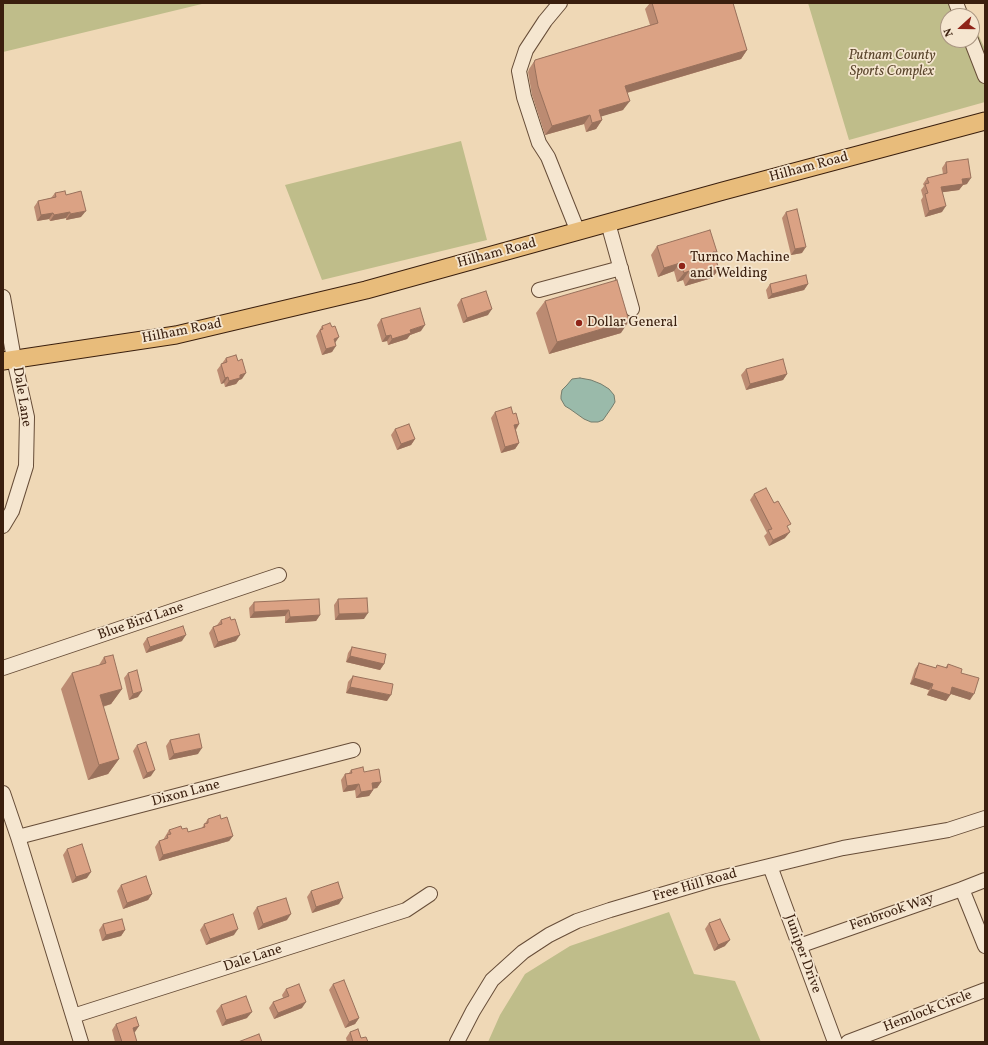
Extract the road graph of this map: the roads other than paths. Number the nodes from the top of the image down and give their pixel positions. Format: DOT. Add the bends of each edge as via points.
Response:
graph roads {
  1 [pos="560,3"];
  2 [pos="974,48"];
  3 [pos="985,76"];
  4 [pos="985,121"];
  5 [pos="608,223"];
  6 [pos="578,232"];
  7 [pos="621,268"];
  8 [pos="539,290"];
  9 [pos="3,297"];
  10 [pos="632,308"];
  11 [pos="9,360"];
  12 [pos="3,526"];
  13 [pos="279,575"];
  14 [pos="3,668"];
  15 [pos="353,750"];
  16 [pos="3,793"];
  17 [pos="985,818"];
  18 [pos="18,837"];
  19 [pos="770,866"];
  20 [pos="985,880"];
  21 [pos="962,889"];
  22 [pos="430,894"];
  23 [pos="799,946"];
  24 [pos="985,946"];
  25 [pos="985,990"];
  26 [pos="73,1016"];
  27 [pos="81,1042"];
  28 [pos="457,1042"];
  29 [pos="834,1042"];
  30 [pos="848,1042"];
  1 -- 6 [label="street" via="526,50 519,71 524,97 539,143 548,157"];
  2 -- 3 [label="street"];
  4 -- 5 [label="main road, Hilham Road"];
  5 -- 6 [label="main road, Hilham Road"];
  5 -- 7 [label="street"];
  6 -- 11 [label="main road, Hilham Road" via="366,290 176,335"];
  7 -- 8 [label="street"];
  7 -- 10 [label="street"];
  9 -- 11 [label="street, Dale Lane"];
  11 -- 12 [label="street, Dale Lane" via="27,417 26,466 12,511"];
  13 -- 14 [label="street, Blue Bird Lane"];
  15 -- 18 [label="street, Dixon Lane"];
  16 -- 18 [label="street"];
  17 -- 19 [label="street, Free Hill Road" via="948,830 843,848"];
  18 -- 26 [label="street"];
  19 -- 23 [label="street, Juniper Drive"];
  19 -- 28 [label="street, Free Hill Road" via="610,910 577,921 549,935 523,952 492,980"];
  20 -- 21 [label="street, Fenbrook Way"];
  21 -- 23 [label="street, Fenbrook Way"];
  21 -- 24 [label="street"];
  22 -- 26 [label="street, Dale Lane" via="406,910"];
  23 -- 29 [label="street, Juniper Drive"];
  25 -- 30 [label="street, Hemlock Circle"];
  26 -- 27 [label="street"];
}
